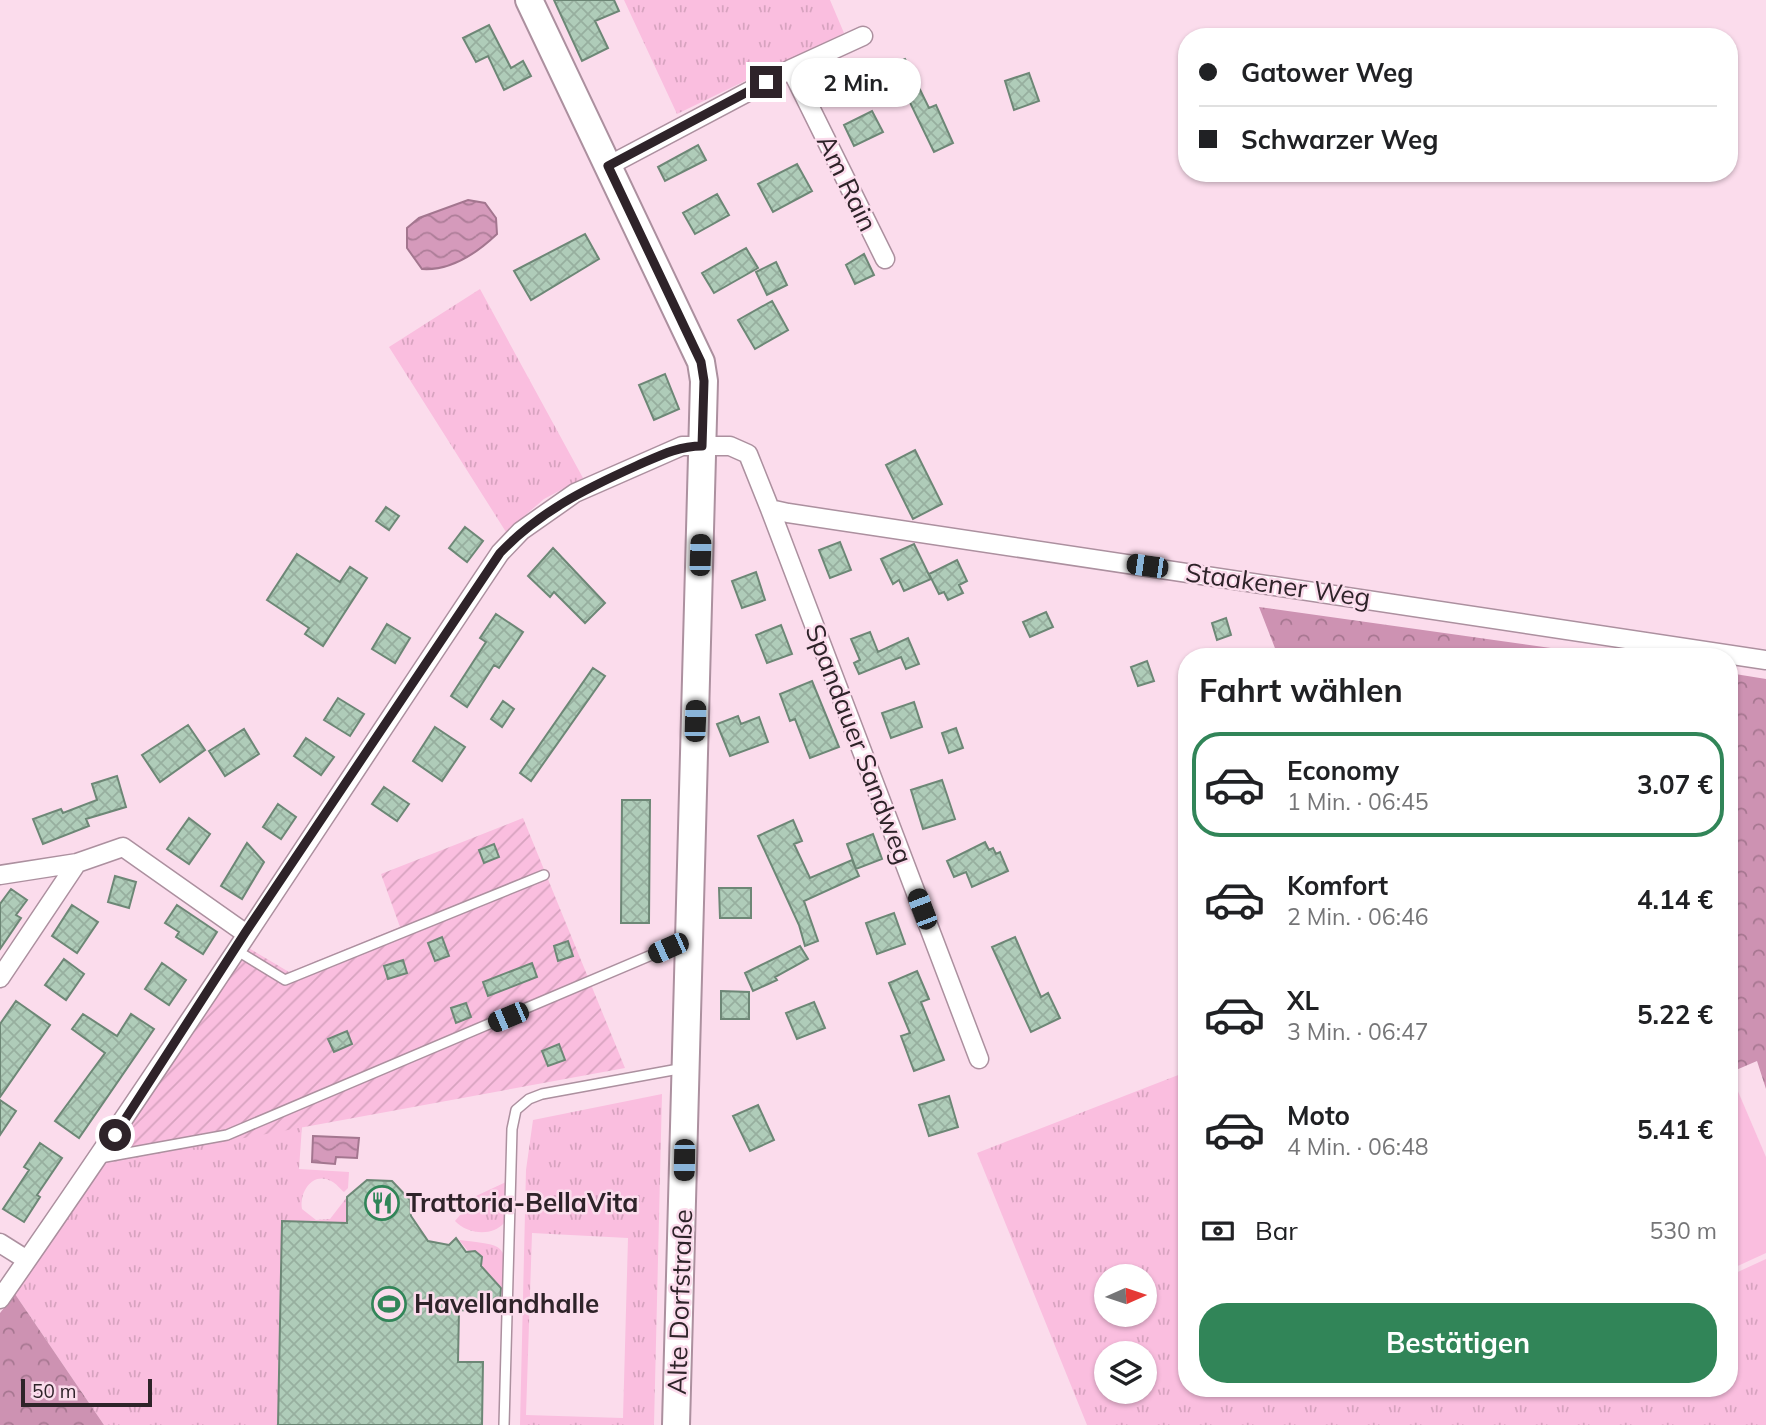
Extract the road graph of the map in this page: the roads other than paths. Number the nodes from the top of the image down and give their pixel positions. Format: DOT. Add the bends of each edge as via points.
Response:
graph roads {
  1 [pos="529,0"];
  2 [pos="863,36"];
  3 [pos="791,69"];
  4 [pos="608,166"];
  5 [pos="885,259"];
  6 [pos="702,446"];
  7 [pos="769,509"];
  8 [pos="1687,648"];
  9 [pos="1738,656"];
  10 [pos="1766,660"];
  11 [pos="77,863"];
  12 [pos="0,875"];
  13 [pos="544,875"];
  14 [pos="245,933"];
  15 [pos="689,948"];
  16 [pos="235,949"];
  17 [pos="0,978"];
  18 [pos="979,1059"];
  19 [pos="685,1068"];
  20 [pos="100,1158"];
  21 [pos="0,1243"];
  22 [pos="27,1260"];
  23 [pos="0,1299"];
  24 [pos="504,1425"];
  25 [pos="677,1425"];
  1 -- 4 [label="street, Alte Dorfstraße"];
  2 -- 3 [label="street"];
  3 -- 4 [label="street"];
  3 -- 5 [label="street, Am Rain"];
  4 -- 6 [label="street, Alte Dorfstraße" via="701,362"];
  6 -- 7 [label="street" via="730,446 748,454"];
  6 -- 14 [label="street" via="682,446 575,493 521,531 500,553"];
  6 -- 15 [label="street, Alte Dorfstraße"];
  7 -- 8 [label="street, Staakener Weg"];
  7 -- 18 [label="street, Spandauer Sandweg"];
  9 -- 10 [label="street, Staakener Weg"];
  11 -- 12 [label="street"];
  11 -- 14 [label="street" via="123,848"];
  11 -- 17 [label="street"];
  13 -- 16 [label="lane" via="285,981"];
  14 -- 16 [label="street"];
  15 -- 19 [label="street, Alte Dorfstraße"];
  15 -- 20 [label="lane" via="668,948 227,1135"];
  16 -- 20 [label="street"];
  19 -- 24 [label="lane" via="542,1094 516,1110"];
  19 -- 25 [label="street, Alte Dorfstraße"];
  20 -- 22 [label="street"];
  21 -- 22 [label="street"];
  22 -- 23 [label="street"];
}
